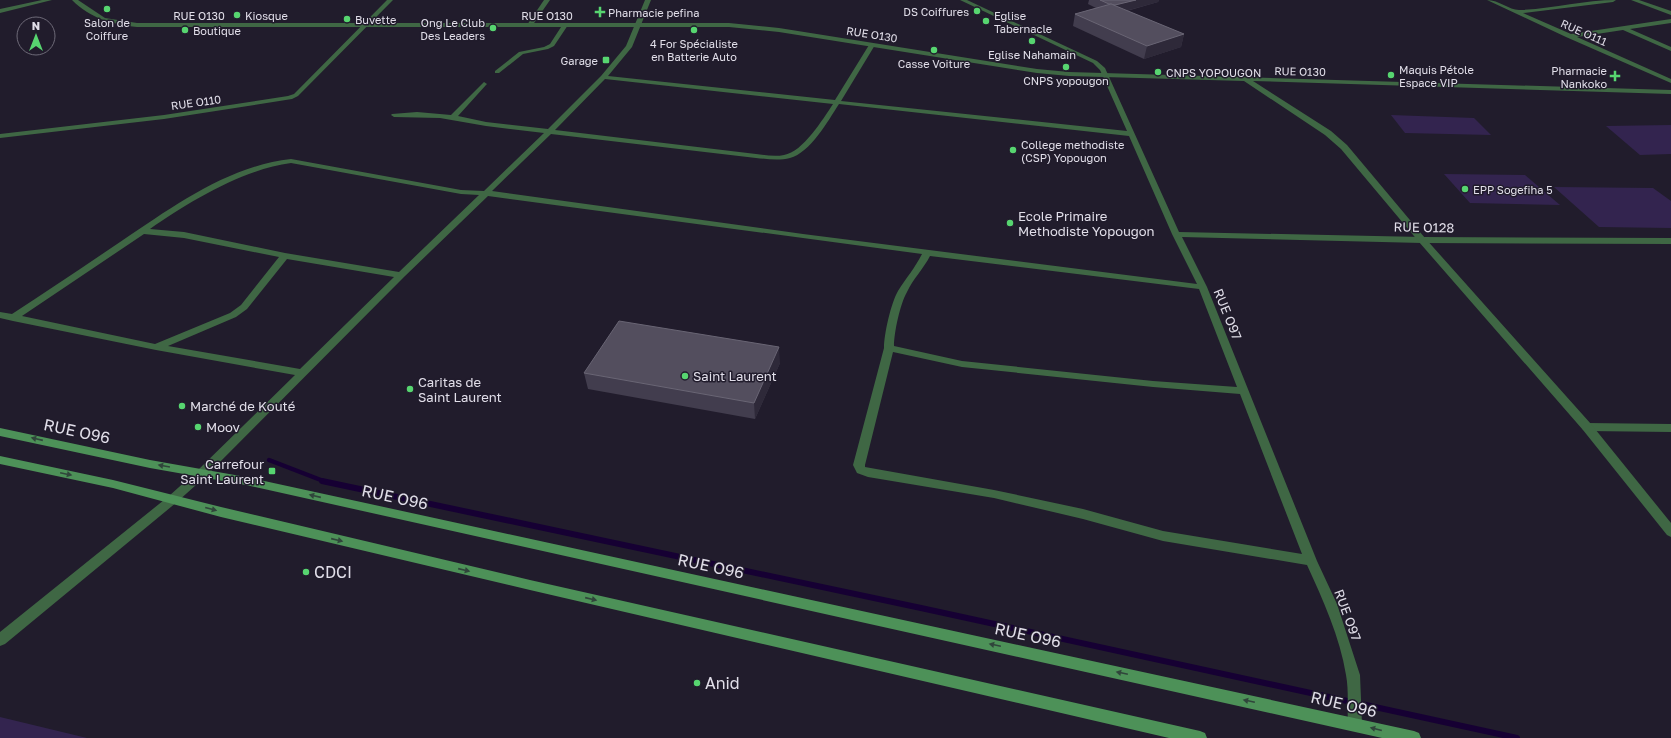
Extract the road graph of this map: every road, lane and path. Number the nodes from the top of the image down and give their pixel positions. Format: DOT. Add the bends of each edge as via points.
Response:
graph roads {
  1 [pos="49,0"];
  2 [pos="75,0"];
  3 [pos="390,0"];
  4 [pos="547,0"];
  5 [pos="648,0"];
  6 [pos="963,0"];
  7 [pos="1490,0"];
  8 [pos="1583,0"];
  9 [pos="1613,0"];
  10 [pos="1634,0"];
  11 [pos="1590,3"];
  12 [pos="0,11"];
  13 [pos="1516,12"];
  14 [pos="1671,13"];
  15 [pos="1671,21"];
  16 [pos="364,25"];
  17 [pos="530,25"];
  18 [pos="565,25"];
  19 [pos="638,25"];
  20 [pos="1624,28"];
  21 [pos="1568,36"];
  22 [pos="872,45"];
  23 [pos="1671,49"];
  24 [pos="497,72"];
  25 [pos="1105,75"];
  26 [pos="603,77"];
  27 [pos="1245,80"];
  28 [pos="1671,82"];
  29 [pos="484,84"];
  30 [pos="1671,92"];
  31 [pos="836,102"];
  32 [pos="394,115"];
  33 [pos="454,116"];
  34 [pos="550,131"];
  35 [pos="1131,134"];
  36 [pos="0,136"];
  37 [pos="486,193"];
  38 [pos="143,231"];
  39 [pos="1176,234"];
  40 [pos="1422,240"];
  41 [pos="1671,241"];
  42 [pos="928,252"];
  43 [pos="285,256"];
  44 [pos="401,275"];
  45 [pos="1203,287"];
  46 [pos="0,315"];
  47 [pos="13,318"];
  48 [pos="156,347"];
  49 [pos="890,348"];
  50 [pos="303,373"];
  51 [pos="1245,391"];
  52 [pos="1587,427"];
  53 [pos="1671,428"];
  54 [pos="0,432"];
  55 [pos="0,460"];
  56 [pos="202,473"];
  57 [pos="174,499"];
  58 [pos="1671,532"];
  59 [pos="1311,561"];
  60 [pos="0,640"];
  61 [pos="1355,724"];
  62 [pos="1153,732"];
  63 [pos="1200,738"];
  64 [pos="1414,738"];
  1 -- 12 [label="street"];
  2 -- 16 [label="street, RUE O130" via="99,19 120,23"];
  3 -- 16 [label="street, RUE O110"];
  4 -- 17 [label="street"];
  5 -- 19 [label="street"];
  6 -- 25 [label="street, RUE O97" via="1095,62 1103,69"];
  7 -- 13 [label="street, RUE O111"];
  8 -- 11 [label="street"];
  9 -- 11 [label="street"];
  10 -- 14 [label="street"];
  11 -- 13 [label="street"];
  13 -- 21 [label="street, RUE O111"];
  15 -- 20 [label="street"];
  16 -- 17 [label="street, RUE O130"];
  16 -- 36 [label="street, RUE O110" via="296,95 286,100"];
  17 -- 18 [label="street, RUE O130"];
  18 -- 19 [label="street, RUE O130"];
  18 -- 24 [label="street" via="552,45 521,53"];
  19 -- 22 [label="street, RUE O130" via="755,27"];
  19 -- 26 [label="street" via="629,47"];
  20 -- 21 [label="street"];
  20 -- 23 [label="street"];
  21 -- 28 [label="street, RUE O111"];
  22 -- 25 [label="street, RUE O130" via="1037,71"];
  22 -- 31 [label="street"];
  25 -- 27 [label="street, RUE O130"];
  25 -- 35 [label="street, RUE O97"];
  26 -- 31 [label="street"];
  26 -- 34 [label="street"];
  27 -- 30 [label="street, RUE O130"];
  27 -- 40 [label="street" via="1323,129 1344,147"];
  29 -- 33 [label="street"];
  31 -- 34 [label="street" via="809,143 793,155 784,157 756,156"];
  31 -- 35 [label="street"];
  32 -- 33 [label="street" via="425,113"];
  33 -- 34 [label="street" via="486,124"];
  34 -- 37 [label="street"];
  35 -- 39 [label="street, RUE O97"];
  37 -- 38 [label="street" via="461,192 283,161 222,182 164,215"];
  37 -- 42 [label="street"];
  37 -- 44 [label="street"];
  38 -- 43 [label="street" via="184,235"];
  38 -- 47 [label="street"];
  39 -- 40 [label="street, RUE O128"];
  39 -- 45 [label="street, RUE O97"];
  40 -- 41 [label="street, RUE O128"];
  40 -- 52 [label="street"];
  42 -- 45 [label="street"];
  42 -- 49 [label="street" via="902,292 889,335"];
  43 -- 44 [label="street"];
  43 -- 48 [label="street" via="244,307 233,315"];
  44 -- 50 [label="street"];
  45 -- 51 [label="street, RUE O97"];
  46 -- 47 [label="street"];
  47 -- 48 [label="street"];
  48 -- 50 [label="street"];
  49 -- 51 [label="street" via="962,364"];
  49 -- 59 [label="street" via="859,465 861,470 994,494 1083,514 1163,536"];
  50 -- 56 [label="street"];
  51 -- 59 [label="street, RUE O97"];
  52 -- 53 [label="street"];
  52 -- 58 [label="street"];
  56 -- 54 [label="main road, RUE O96, one-way"];
  55 -- 57 [label="main road, one-way"];
  56 -- 57 [label="street"];
  61 -- 56 [label="main road, RUE O96, one-way"];
  57 -- 60 [label="street"];
  57 -- 62 [label="main road, one-way"];
  59 -- 61 [label="street, RUE O97" via="1331,604 1353,675"];
  64 -- 61 [label="main road, RUE O96, one-way"];
  62 -- 63 [label="main road"];
}
